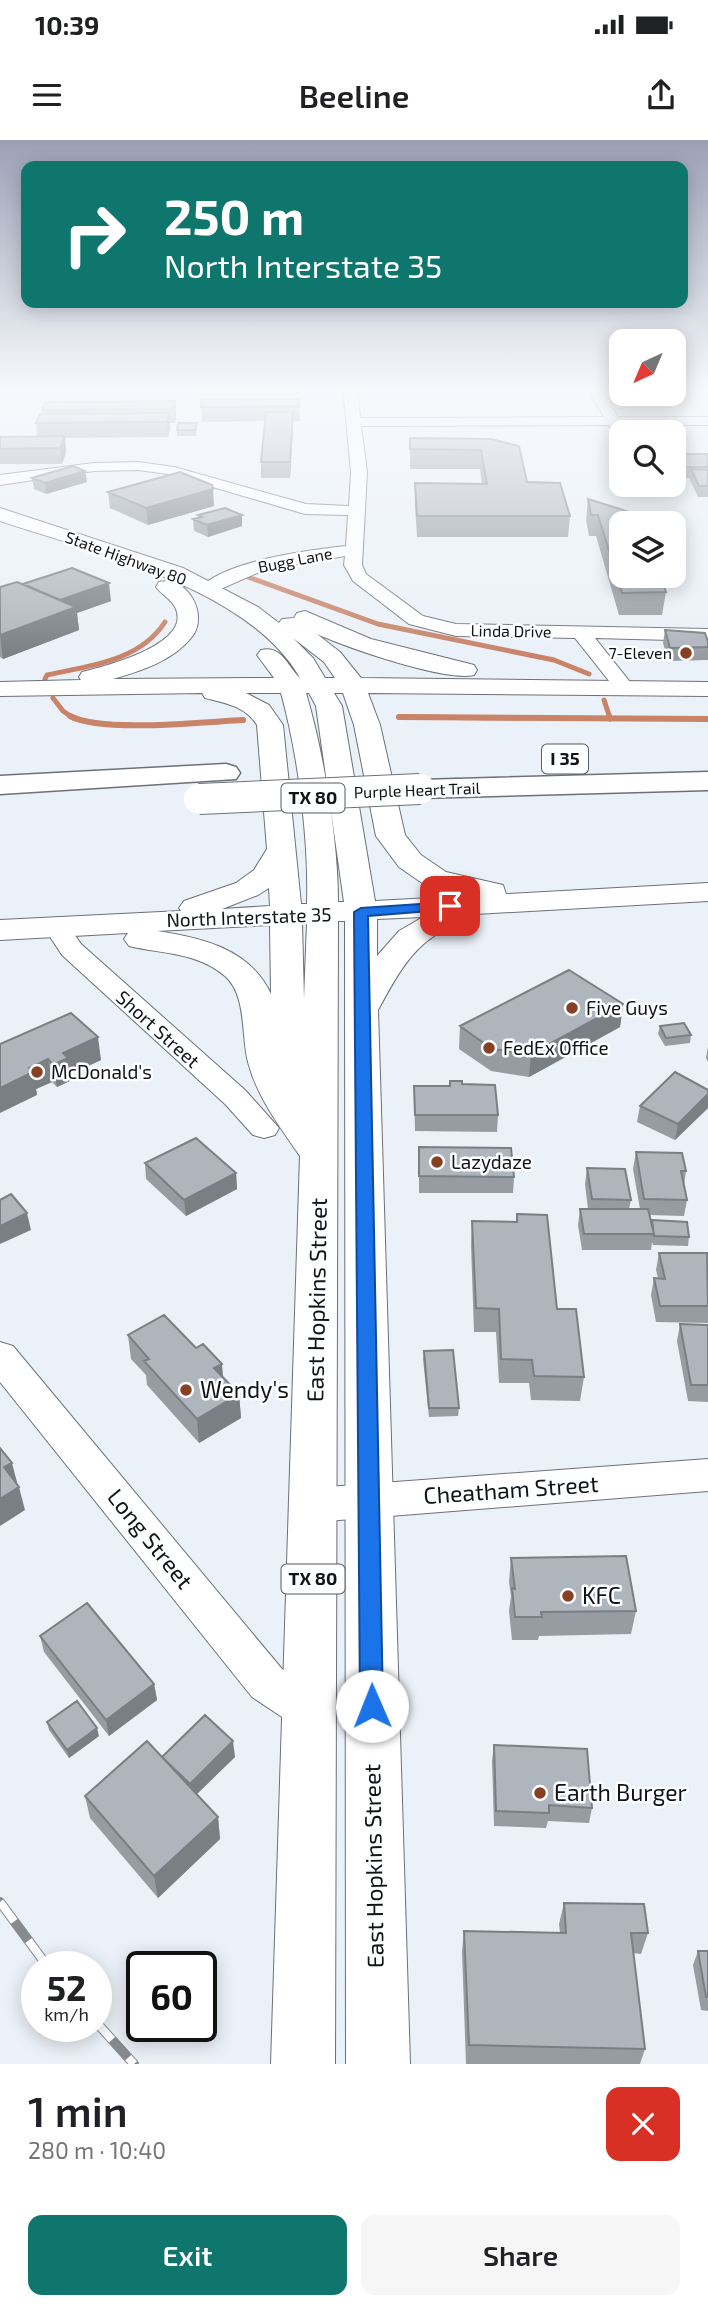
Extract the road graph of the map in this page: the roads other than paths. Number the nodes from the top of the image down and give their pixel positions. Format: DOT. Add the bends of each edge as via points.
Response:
graph roads {
  1 [pos="197,478"];
  2 [pos="359,478"];
  3 [pos="358,511"];
  4 [pos="0,514"];
  5 [pos="0,526"];
  6 [pos="30,538"];
  7 [pos="352,550"];
  8 [pos="171,580"];
  9 [pos="213,585"];
  10 [pos="580,632"];
  11 [pos="708,635"];
  12 [pos="305,685"];
  13 [pos="353,685"];
  14 [pos="477,687"];
  15 [pos="573,687"];
  16 [pos="624,687"];
  17 [pos="187,688"];
  18 [pos="7,689"];
  19 [pos="708,689"];
  20 [pos="367,725"];
  21 [pos="708,756"];
  22 [pos="421,777"];
  23 [pos="708,781"];
  24 [pos="579,784"];
  25 [pos="0,785"];
  26 [pos="708,791"];
  27 [pos="0,810"];
  28 [pos="282,849"];
  29 [pos="708,892"];
  30 [pos="538,900"];
  31 [pos="503,902"];
  32 [pos="341,913"];
  33 [pos="286,916"];
  34 [pos="150,922"];
  35 [pos="56,926"];
  36 [pos="0,930"];
  37 [pos="360,1011"];
  38 [pos="319,1094"];
  39 [pos="264,1128"];
  40 [pos="319,1155"];
  41 [pos="0,1356"];
  42 [pos="366,1358"];
  43 [pos="708,1475"];
  44 [pos="369,1501"];
  45 [pos="314,1505"];
  46 [pos="310,1710"];
  47 [pos="303,2064"];
  48 [pos="378,2064"];
  1 -- 3 [label="street" via="305,509"];
  2 -- 3 [label="street, Bugg Lane"];
  3 -- 7 [label="street, Bugg Lane"];
  4 -- 8 [label="main road, State Highway 80 / TX 80"];
  5 -- 6 [label="main road, State Highway 80 / TX 80"];
  6 -- 8 [label="main road, State Highway 80 / TX 80"];
  6 -- 9 [label="main road" via="56,542 171,581"];
  7 -- 9 [label="street, Bugg Lane" via="279,561"];
  7 -- 10 [label="street, Linda Drive" via="359,577 426,625 456,630"];
  8 -- 9 [label="main road"];
  8 -- 12 [label="main road, State Highway 80 / TX 80" via="233,621"];
  8 -- 18 [label="main road" via="189,618 177,640 159,654 104,675"];
  9 -- 12 [label="main road, State Highway 80 / TX 80" via="268,625 304,663"];
  9 -- 13 [label="main road" via="288,623 332,657"];
  9 -- 15 [label="main road" via="274,600 327,629 390,653"];
  10 -- 11 [label="street, Linda Drive"];
  10 -- 16 [label="street"];
  12 -- 13 [label="main road"];
  12 -- 17 [label="main road"];
  12 -- 32 [label="main road, State Highway 80 / TX 80" via="304,730 323,874"];
  12 -- 32 [label="main road, State Highway 80 / TX 80" via="328,706 347,808"];
  13 -- 14 [label="main road"];
  13 -- 20 [label="main road"];
  14 -- 15 [label="main road"];
  14 -- 20 [label="main road" via="396,700 379,710"];
  15 -- 16 [label="main road"];
  16 -- 19 [label="main road"];
  17 -- 18 [label="main road"];
  17 -- 28 [label="main road" via="232,696 264,712 270,725"];
  20 -- 30 [label="main road" via="391,836 410,861 436,879"];
  21 -- 22 [label="highway, Purple Heart Trail / I 35"];
  22 -- 24 [label="highway, Purple Heart Trail / I 35"];
  22 -- 25 [label="highway, Purple Heart Trail / I 35" via="226,773"];
  22 -- 27 [label="highway, Purple Heart Trail / I 35, bridge" via="198,799"];
  23 -- 24 [label="highway, Purple Heart Trail / I 35"];
  24 -- 26 [label="highway"];
  28 -- 33 [label="main road"];
  28 -- 34 [label="main road" via="266,876 247,889"];
  29 -- 30 [label="main road, North Interstate 35"];
  30 -- 31 [label="main road, North Interstate 35"];
  31 -- 32 [label="main road, North Interstate 35"];
  31 -- 37 [label="main road" via="454,915 410,938 394,953"];
  32 -- 33 [label="main road, North Interstate 35"];
  32 -- 37 [label="main road, East Hopkins Street / TX 80"];
  32 -- 38 [label="main road, East Hopkins Street / TX 80"];
  33 -- 34 [label="main road, North Interstate 35"];
  33 -- 38 [label="main road" via="290,1047"];
  34 -- 35 [label="main road, North Interstate 35"];
  35 -- 36 [label="main road, North Interstate 35"];
  35 -- 39 [label="street, Short Street" via="71,949"];
  35 -- 40 [label="main road" via="103,938 190,946 240,972 254,992 268,1071"];
  37 -- 42 [label="main road, East Hopkins Street / TX 80"];
  38 -- 40 [label="main road, East Hopkins Street / TX 80"];
  38 -- 42 [label="main road" via="341,1162 342,1295"];
  40 -- 45 [label="main road, East Hopkins Street / TX 80"];
  41 -- 46 [label="street, Long Street" via="267,1683"];
  42 -- 44 [label="main road, East Hopkins Street / TX 80"];
  43 -- 44 [label="street, Cheatham Street"];
  44 -- 45 [label="street, Cheatham Street"];
  44 -- 48 [label="main road, East Hopkins Street / TX 80"];
  45 -- 46 [label="main road, East Hopkins Street / TX 80"];
  46 -- 47 [label="main road, East Hopkins Street / TX 80"];
}
